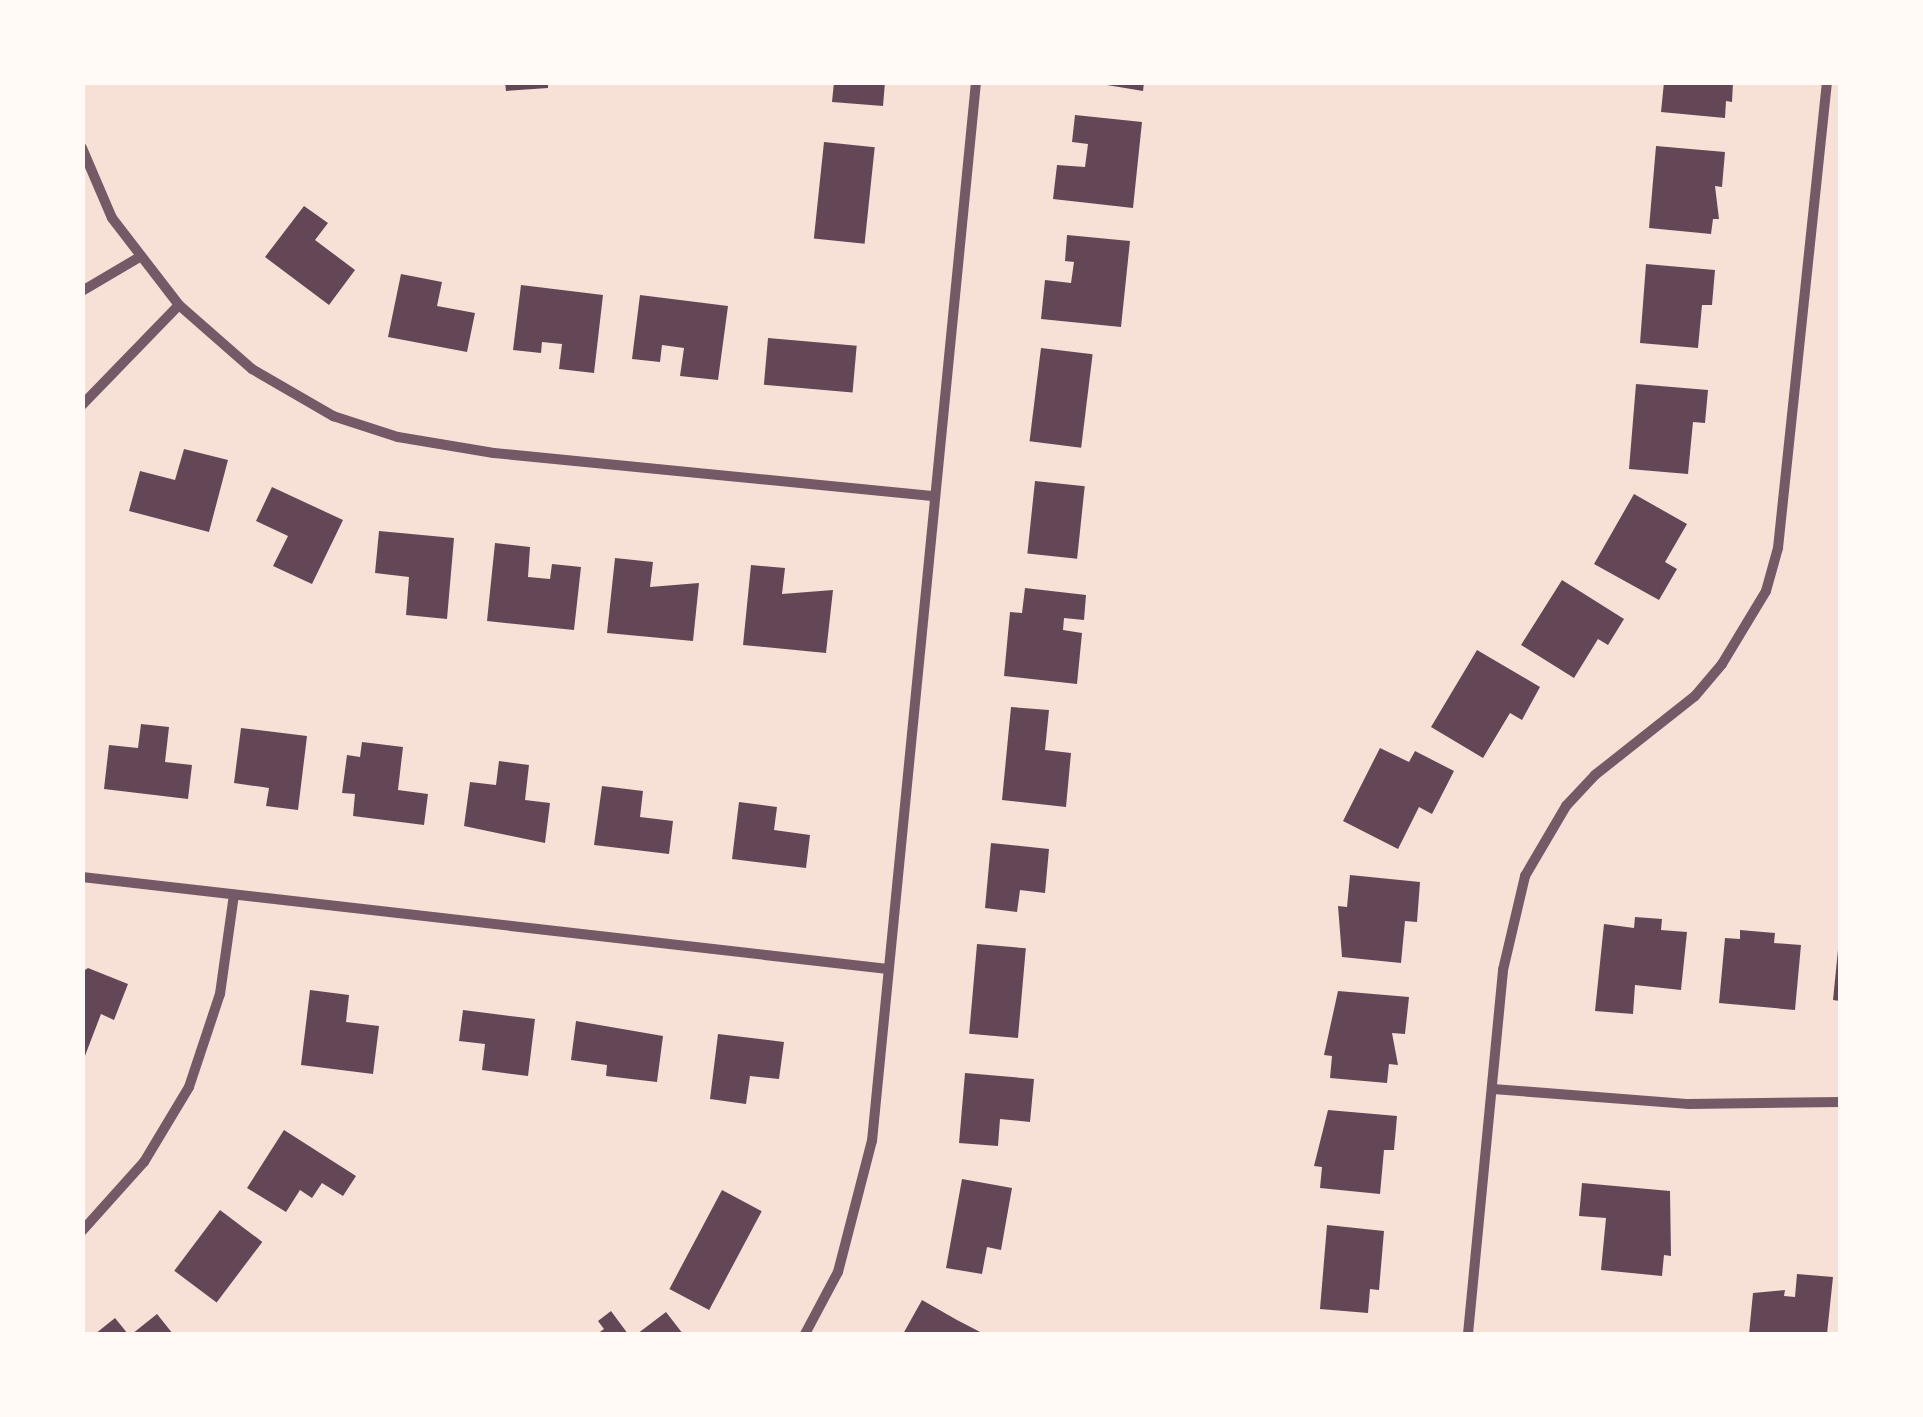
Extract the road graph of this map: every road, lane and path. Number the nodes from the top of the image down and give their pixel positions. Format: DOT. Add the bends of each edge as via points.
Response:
graph roads {
  1 [pos="976,82"];
  2 [pos="1826,82"];
  3 [pos="82,148"];
  4 [pos="138,258"];
  5 [pos="82,291"];
  6 [pos="179,305"];
  7 [pos="82,406"];
  8 [pos="935,496"];
  9 [pos="82,878"];
  10 [pos="234,895"];
  11 [pos="888,969"];
  12 [pos="1493,1089"];
  13 [pos="1840,1102"];
  14 [pos="82,1231"];
  15 [pos="805,1334"];
  16 [pos="1468,1334"];
  1 -- 8 [label="street"];
  2 -- 12 [label="street" via="1784,512 1766,590 1746,630 1695,696 1595,775 1544,840 1507,940"];
  3 -- 4 [label="street" via="112,218"];
  4 -- 5 [label="street"];
  4 -- 6 [label="street"];
  6 -- 7 [label="street"];
  6 -- 8 [label="street" via="291,394 398,437 494,453"];
  8 -- 11 [label="street"];
  9 -- 10 [label="street"];
  10 -- 11 [label="street"];
  10 -- 14 [label="street" via="220,994 189,1086 144,1162"];
  11 -- 15 [label="street" via="865,1184 838,1272"];
  12 -- 13 [label="street" via="1690,1104"];
  12 -- 16 [label="street"];
}
